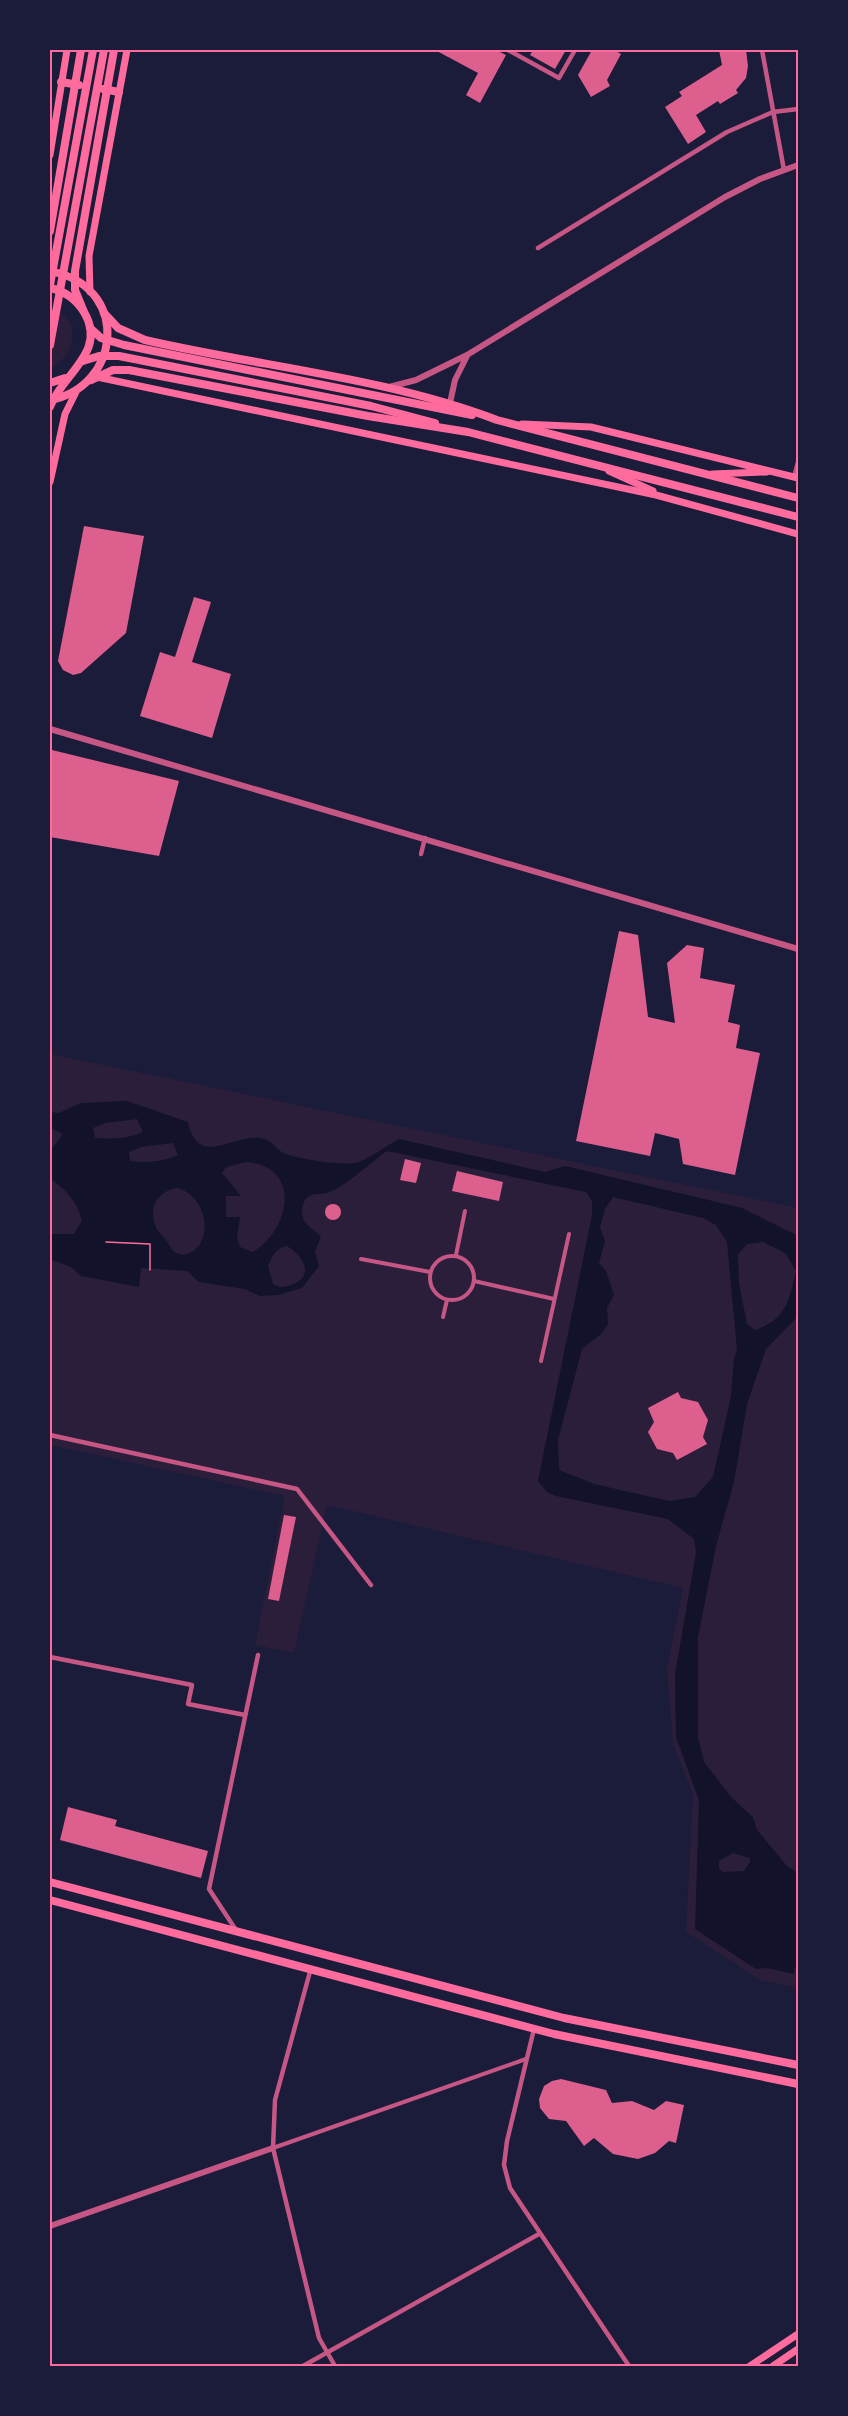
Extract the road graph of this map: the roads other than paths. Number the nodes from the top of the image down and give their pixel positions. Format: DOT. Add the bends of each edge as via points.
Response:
graph roads {
  1 [pos="67,50"];
  2 [pos="81,50"];
  3 [pos="93,50"];
  4 [pos="104,50"];
  5 [pos="114,50"];
  6 [pos="127,50"];
  7 [pos="508,50"];
  8 [pos="575,50"];
  9 [pos="762,50"];
  10 [pos="61,82"];
  11 [pos="119,92"];
  12 [pos="798,109"];
  13 [pos="773,112"];
  14 [pos="50,156"];
  15 [pos="798,165"];
  16 [pos="784,170"];
  17 [pos="50,231"];
  18 [pos="538,248"];
  19 [pos="50,271"];
  20 [pos="50,286"];
  21 [pos="90,292"];
  22 [pos="84,312"];
  23 [pos="104,313"];
  24 [pos="90,328"];
  25 [pos="50,345"];
  26 [pos="467,355"];
  27 [pos="83,362"];
  28 [pos="72,374"];
  29 [pos="94,378"];
  30 [pos="50,383"];
  31 [pos="389,387"];
  32 [pos="76,392"];
  33 [pos="50,400"];
  34 [pos="450,403"];
  35 [pos="50,407"];
  36 [pos="497,420"];
  37 [pos="512,424"];
  38 [pos="468,432"];
  39 [pos="798,462"];
  40 [pos="593,463"];
  41 [pos="776,472"];
  42 [pos="707,474"];
  43 [pos="796,477"];
  44 [pos="50,482"];
  45 [pos="668,498"];
  46 [pos="798,498"];
  47 [pos="798,517"];
  48 [pos="798,534"];
  49 [pos="50,729"];
  50 [pos="425,838"];
  51 [pos="421,854"];
  52 [pos="798,949"];
  53 [pos="465,1211"];
  54 [pos="569,1234"];
  55 [pos="456,1255"];
  56 [pos="361,1258"];
  57 [pos="430,1272"];
  58 [pos="474,1281"];
  59 [pos="554,1299"];
  60 [pos="447,1300"];
  61 [pos="443,1317"];
  62 [pos="541,1361"];
  63 [pos="50,1435"];
  64 [pos="371,1585"];
  65 [pos="258,1655"];
  66 [pos="50,1657"];
  67 [pos="245,1715"];
  68 [pos="50,1882"];
  69 [pos="50,1900"];
  70 [pos="238,1932"];
  71 [pos="311,1968"];
  72 [pos="534,2027"];
  73 [pos="526,2059"];
  74 [pos="798,2065"];
  75 [pos="798,2084"];
  76 [pos="273,2148"];
  77 [pos="50,2226"];
  78 [pos="539,2234"];
  79 [pos="798,2334"];
  80 [pos="798,2349"];
  81 [pos="326,2352"];
  82 [pos="303,2367"];
  83 [pos="335,2367"];
  84 [pos="629,2367"];
  85 [pos="750,2367"];
  86 [pos="773,2367"];
  1 -- 10 [label="main road"];
  2 -- 17 [label="main road"];
  3 -- 20 [label="main road"];
  4 -- 25 [label="main road"];
  5 -- 22 [label="main road" via="75,271 75,291"];
  6 -- 11 [label="main road"];
  7 -- 8 [label="street" via="559,78"];
  9 -- 13 [label="street"];
  10 -- 11 [label="main road"];
  10 -- 14 [label="main road"];
  11 -- 21 [label="main road" via="89,256"];
  12 -- 13 [label="street"];
  13 -- 16 [label="street"];
  13 -- 18 [label="street" via="727,132"];
  15 -- 16 [label="street"];
  16 -- 26 [label="street" via="678,224"];
  19 -- 21 [label="main road" via="75,279"];
  20 -- 22 [label="main road" via="72,298"];
  21 -- 23 [label="main road"];
  22 -- 24 [label="main road"];
  23 -- 29 [label="main road" via="108,340"];
  23 -- 31 [label="main road" via="118,328 145,340"];
  24 -- 27 [label="main road"];
  24 -- 36 [label="main road" via="101,338 124,345"];
  26 -- 31 [label="street" via="416,380"];
  26 -- 34 [label="street"];
  27 -- 28 [label="main road"];
  27 -- 38 [label="main road" via="99,356 119,356 371,406"];
  28 -- 30 [label="main road"];
  28 -- 35 [label="main road" via="58,389"];
  29 -- 32 [label="main road"];
  29 -- 38 [label="main road" via="113,370 129,370"];
  29 -- 45 [label="main road"];
  31 -- 34 [label="main road"];
  32 -- 33 [label="main road"];
  32 -- 44 [label="main road" via="65,414"];
  34 -- 36 [label="main road"];
  36 -- 37 [label="main road"];
  37 -- 41 [label="main road" via="591,427"];
  37 -- 42 [label="main road"];
  38 -- 40 [label="main road"];
  39 -- 43 [label="street"];
  40 -- 45 [label="main road"];
  40 -- 47 [label="main road"];
  41 -- 42 [label="main road"];
  41 -- 43 [label="main road"];
  42 -- 46 [label="main road"];
  45 -- 48 [label="main road"];
  49 -- 50 [label="street"];
  50 -- 51 [label="street"];
  50 -- 52 [label="street"];
  53 -- 55 [label="street"];
  54 -- 59 [label="street"];
  55 -- 57 [label="street" via="442,1257"];
  55 -- 58 [label="street" via="472,1268"];
  56 -- 57 [label="street"];
  57 -- 60 [label="street" via="431,1287"];
  58 -- 59 [label="street"];
  58 -- 60 [label="street" via="467,1294"];
  59 -- 62 [label="street"];
  60 -- 61 [label="street"];
  63 -- 64 [label="street" via="297,1489"];
  65 -- 67 [label="street"];
  66 -- 67 [label="street" via="192,1685 188,1704"];
  67 -- 70 [label="street" via="209,1889"];
  68 -- 70 [label="main road"];
  69 -- 71 [label="main road"];
  70 -- 74 [label="main road" via="564,2018"];
  71 -- 72 [label="main road"];
  71 -- 76 [label="street" via="275,2100"];
  72 -- 73 [label="street"];
  72 -- 75 [label="main road"];
  73 -- 76 [label="street"];
  73 -- 78 [label="street" via="504,2166 510,2188"];
  76 -- 77 [label="street"];
  76 -- 81 [label="street" via="319,2338"];
  78 -- 81 [label="street"];
  78 -- 84 [label="street"];
  79 -- 85 [label="main road"];
  80 -- 86 [label="main road"];
  81 -- 82 [label="street"];
  81 -- 83 [label="street"];
}
